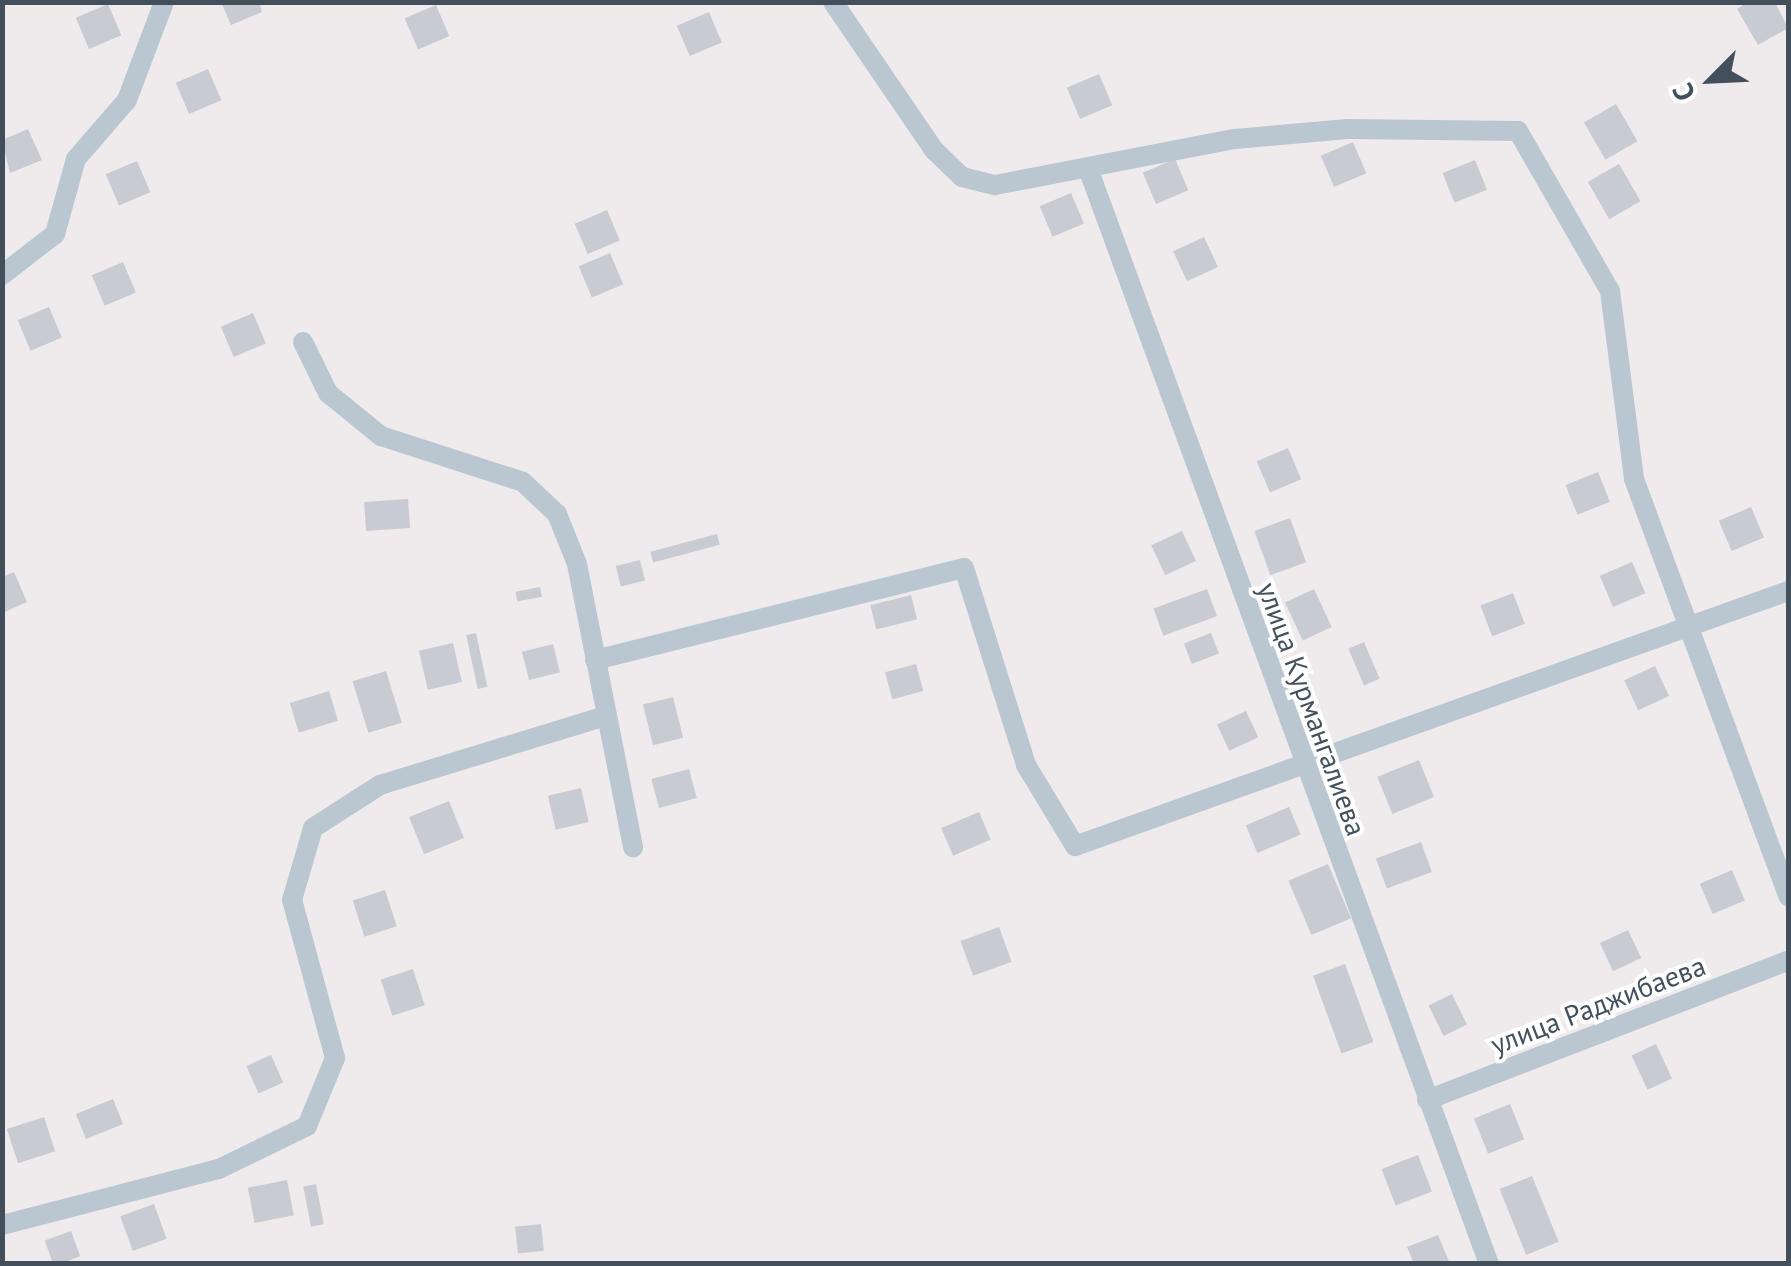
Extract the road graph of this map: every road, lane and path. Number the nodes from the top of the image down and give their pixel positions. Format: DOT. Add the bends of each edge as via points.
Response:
graph roads {
  1 [pos="164,2"];
  2 [pos="833,2"];
  3 [pos="1089,171"];
  4 [pos="2,275"];
  5 [pos="303,342"];
  6 [pos="1788,591"];
  7 [pos="1692,631"];
  8 [pos="595,660"];
  9 [pos="602,717"];
  10 [pos="1304,767"];
  11 [pos="633,848"];
  12 [pos="1788,896"];
  13 [pos="1788,961"];
  14 [pos="1427,1100"];
  15 [pos="2,1225"];
  16 [pos="1490,1264"];
  1 -- 4 [label="street" via="127,100 76,160 54,234"];
  2 -- 3 [label="street" via="898,104 962,177 995,184"];
  3 -- 7 [label="street" via="1273,136 1518,132 1610,290 1634,479"];
  3 -- 10 [label="street, улица Курмангалиева"];
  5 -- 8 [label="street" via="328,393 381,436 522,482 557,514"];
  6 -- 7 [label="street"];
  7 -- 10 [label="street"];
  7 -- 12 [label="street"];
  8 -- 9 [label="street"];
  8 -- 10 [label="street" via="964,568 1026,764 1075,846"];
  9 -- 11 [label="street"];
  9 -- 15 [label="street" via="380,786 314,828 292,900 335,1058 307,1126 219,1169"];
  10 -- 14 [label="street, улица Курмангалиева"];
  13 -- 14 [label="street, улица Раджибаева"];
  14 -- 16 [label="street, улица Курмангалиева"];
}
